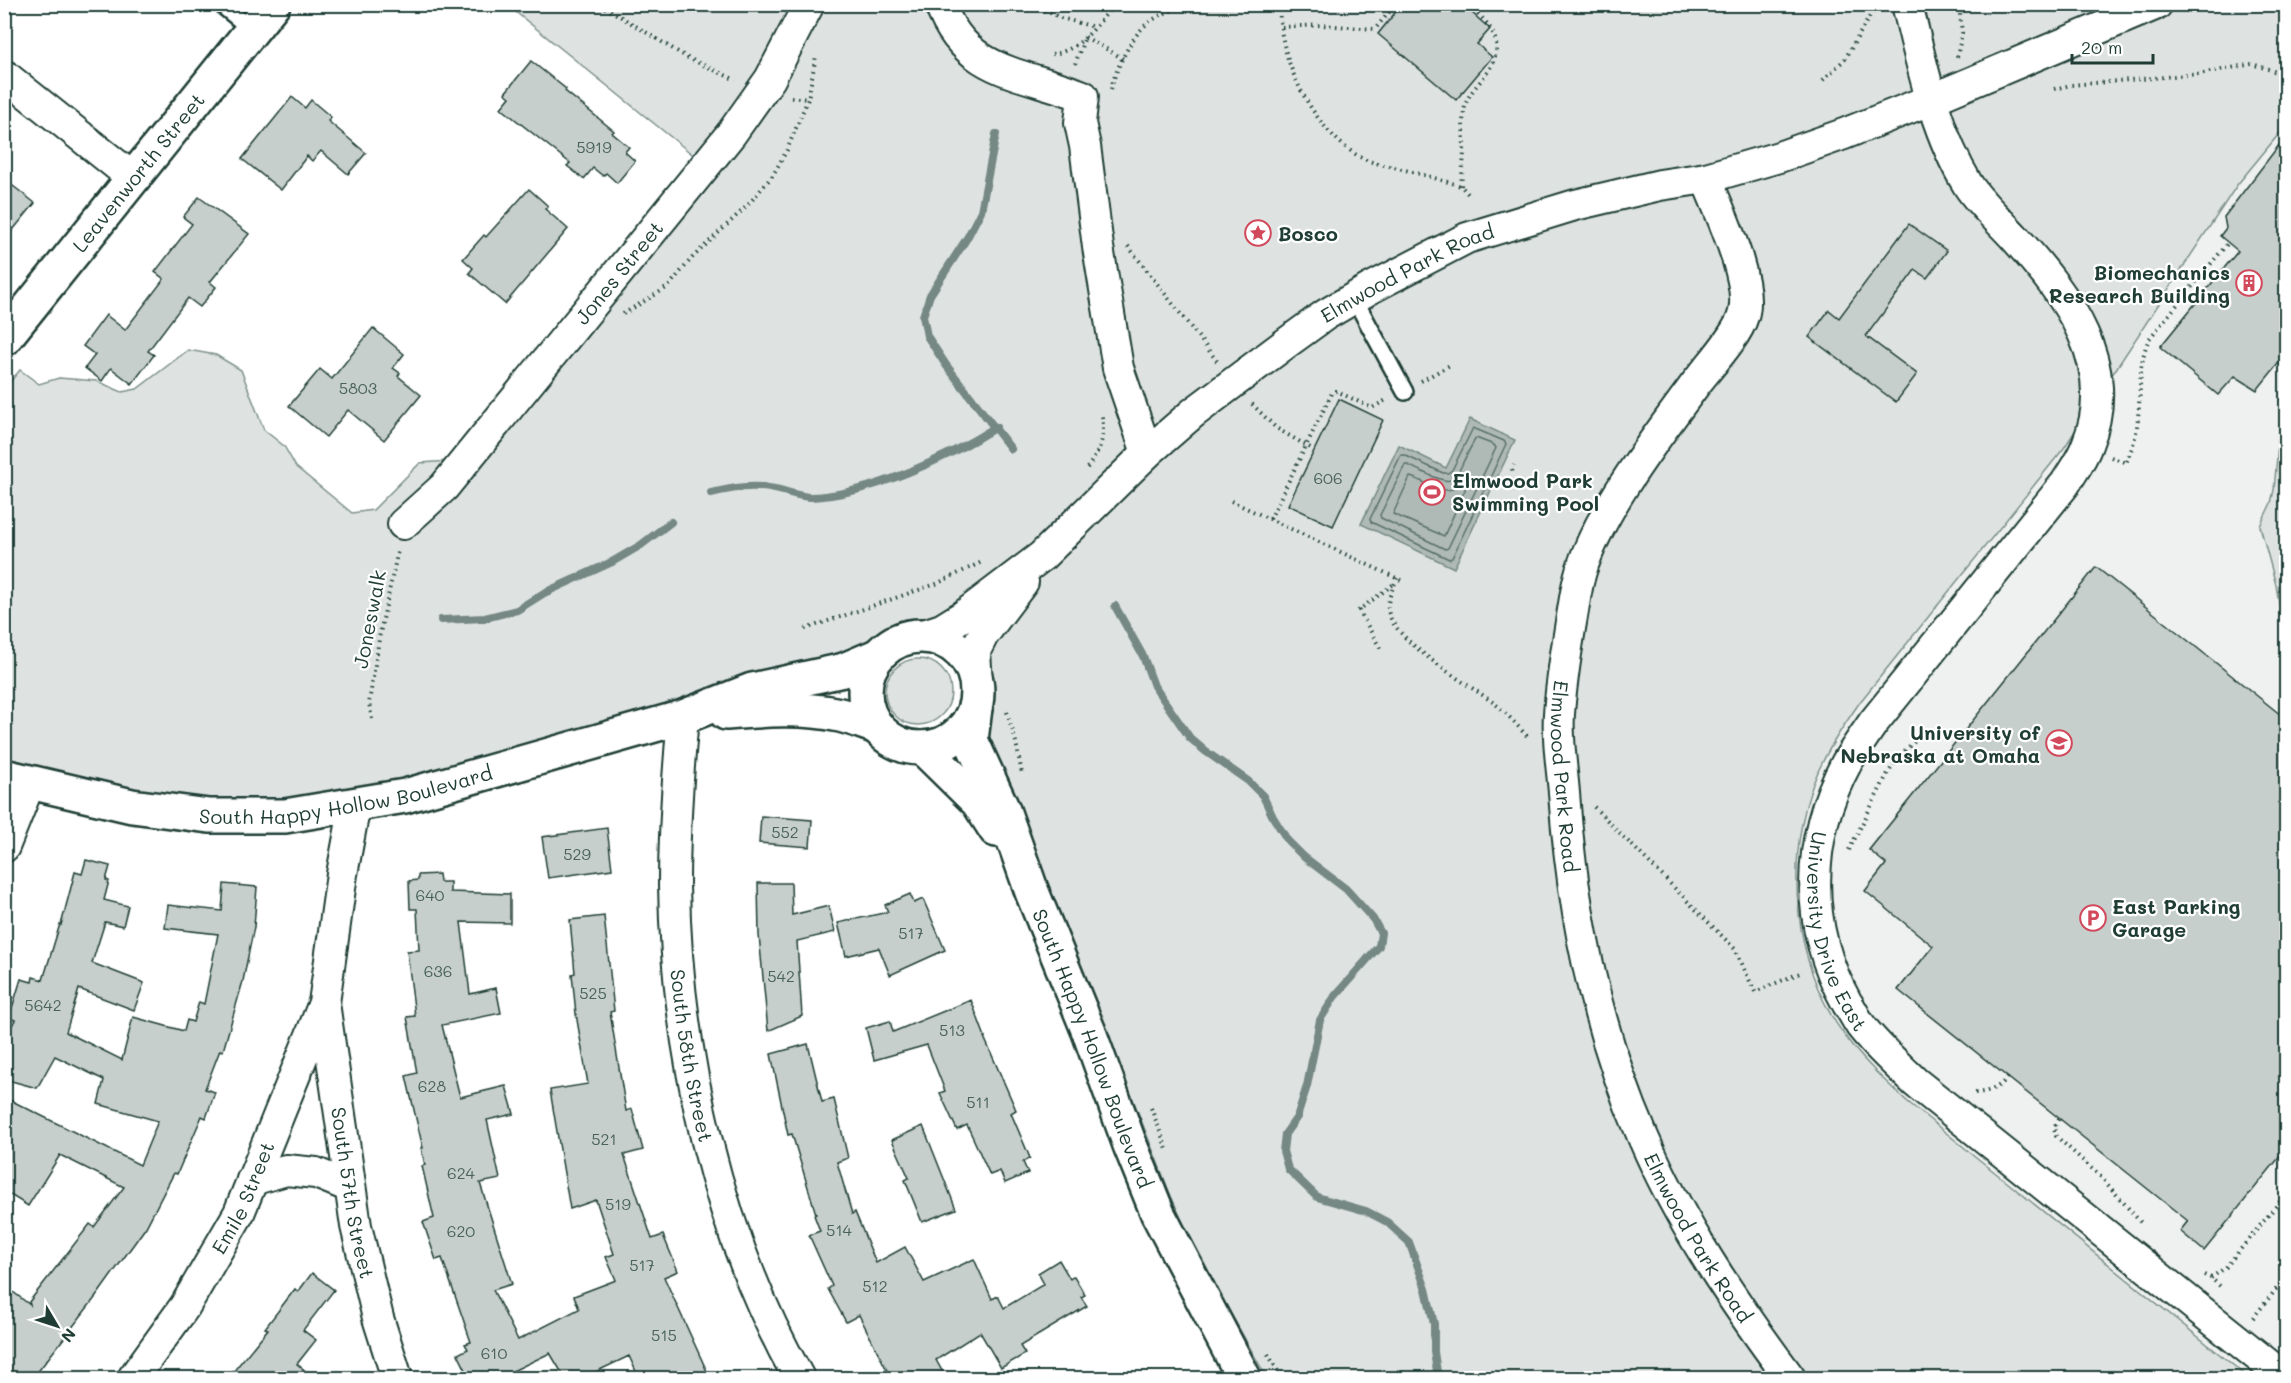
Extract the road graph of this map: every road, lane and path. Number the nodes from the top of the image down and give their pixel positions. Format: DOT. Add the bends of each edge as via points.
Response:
graph roads {
  1 [pos="220,4"];
  2 [pos="273,4"];
  3 [pos="600,4"];
  4 [pos="809,4"];
  5 [pos="940,4"];
  6 [pos="1114,4"];
  7 [pos="1186,4"];
  8 [pos="1275,4"];
  9 [pos="1396,4"];
  10 [pos="1467,4"];
  11 [pos="1877,4"];
  12 [pos="1907,4"];
  13 [pos="1959,4"];
  14 [pos="2157,4"];
  15 [pos="1280,6"];
  16 [pos="1039,7"];
  17 [pos="1094,27"];
  18 [pos="1282,27"];
  19 [pos="252,30"];
  20 [pos="1124,59"];
  21 [pos="1956,60"];
  22 [pos="4,75"];
  23 [pos="2286,75"];
  24 [pos="1823,80"];
  25 [pos="2054,89"];
  26 [pos="762,91"];
  27 [pos="1110,96"];
  28 [pos="1932,99"];
  29 [pos="133,178"];
  30 [pos="1706,178"];
  31 [pos="1461,186"];
  32 [pos="1468,195"];
  33 [pos="1126,243"];
  34 [pos="2228,243"];
  35 [pos="1354,298"];
  36 [pos="618,318"];
  37 [pos="4,339"];
  38 [pos="1213,356"];
  39 [pos="1452,364"];
  40 [pos="1405,391"];
  41 [pos="1246,396"];
  42 [pos="1105,432"];
  43 [pos="1305,446"];
  44 [pos="1314,450"];
  45 [pos="1147,453"];
  46 [pos="2110,457"];
  47 [pos="1514,465"];
  48 [pos="1512,471"];
  49 [pos="1083,473"];
  50 [pos="1231,501"];
  51 [pos="1270,519"];
  52 [pos="404,524"];
  53 [pos="1042,556"];
  54 [pos="987,559"];
  55 [pos="1396,581"];
  56 [pos="1405,582"];
  57 [pos="805,629"];
  58 [pos="924,635"];
  59 [pos="1380,648"];
  60 [pos="877,656"];
  61 [pos="976,696"];
  62 [pos="682,717"];
  63 [pos="372,719"];
  64 [pos="877,727"];
  65 [pos="1916,740"];
  66 [pos="1532,741"];
  67 [pos="923,748"];
  68 [pos="17,779"];
  69 [pos="1587,800"];
  70 [pos="355,805"];
  71 [pos="4,847"];
  72 [pos="1849,851"];
  73 [pos="1032,892"];
  74 [pos="1828,965"];
  75 [pos="324,1003"];
  76 [pos="2008,1077"];
  77 [pos="1967,1088"];
  78 [pos="2060,1119"];
  79 [pos="252,1180"];
  80 [pos="350,1187"];
  81 [pos="2286,1194"];
  82 [pos="2145,1227"];
  83 [pos="2203,1275"];
  84 [pos="2286,1277"];
  85 [pos="2252,1318"];
  86 [pos="1271,1358"];
  87 [pos="133,1378"];
  88 [pos="397,1378"];
  89 [pos="799,1378"];
  90 [pos="1244,1378"];
  91 [pos="1282,1378"];
  92 [pos="1790,1378"];
  93 [pos="2285,1378"];
  1 -- 19 [label="lane"];
  2 -- 19 [label="street, Leavenworth Street"];
  3 -- 26 [label="path" via="688,58"];
  4 -- 26 [label="street, Jones Street"];
  5 -- 45 [label="street" via="950,28 973,55 1083,96 1080,123 1110,327 1118,368"];
  6 -- 17 [label="path"];
  7 -- 20 [label="path" via="1148,23 1134,38"];
  8 -- 15 [label="path"];
  9 -- 18 [label="path" via="1375,29"];
  10 -- 31 [label="path" via="1486,20 1494,32 1497,48 1494,63 1466,102"];
  11 -- 24 [label="path" via="1845,59"];
  12 -- 28 [label="street"];
  13 -- 21 [label="path" via="1962,33"];
  14 -- 28 [label="street, Elmwood Park Road"];
  15 -- 18 [label="path"];
  16 -- 17 [label="path"];
  17 -- 20 [label="path" via="1086,37"];
  18 -- 31 [label="path" via="1287,55 1304,99 1347,148 1364,159"];
  19 -- 29 [label="street, Leavenworth Street"];
  20 -- 27 [label="path" via="1114,76"];
  22 -- 29 [label="street"];
  23 -- 25 [label="path" via="2252,64 2199,74"];
  26 -- 36 [label="path" via="808,99 773,174 668,287"];
  26 -- 52 [label="street, Jones Street" via="444,486"];
  28 -- 30 [label="street, Elmwood Park Road" via="1844,134"];
  28 -- 74 [label="street, University Drive East" via="1967,184 2050,279 2073,314 2096,368 2098,403 2087,446 2065,484 1873,723 1847,762 1831,800 1814,868 1820,933"];
  29 -- 37 [label="street, Leavenworth Street"];
  30 -- 35 [label="street, Elmwood Park Road" via="1575,205 1467,238"];
  30 -- 92 [label="street, Elmwood Park Road" via="1738,262 1745,292 1744,316 1619,494 1597,532 1581,572 1558,716 1562,774 1568,852 1587,962 1622,1086 1643,1138 1688,1225 1722,1282"];
  31 -- 32 [label="path"];
  33 -- 38 [label="path"];
  34 -- 46 [label="path" via="2149,339 2142,353 2132,451 2126,463"];
  35 -- 40 [label="lane"];
  35 -- 45 [label="street, Elmwood Park Road" via="1276,350"];
  39 -- 40 [label="path"];
  40 -- 43 [label="path" via="1372,408 1336,391 1332,393"];
  41 -- 43 [label="path" via="1276,428"];
  42 -- 49 [label="path" via="1100,448"];
  43 -- 44 [label="path"];
  43 -- 51 [label="path"];
  45 -- 53 [label="street, Elmwood Park Road"];
  47 -- 48 [label="path"];
  50 -- 51 [label="path"];
  51 -- 55 [label="path"];
  52 -- 63 [label="path, Joneswalk" via="380,633 369,704"];
  53 -- 58 [label="street, Elmwood Park Road" via="963,616"];
  53 -- 61 [label="street, Elmwood Park Road" via="975,651"];
  54 -- 57 [label="path" via="936,584"];
  55 -- 56 [label="path"];
  55 -- 59 [label="path" via="1359,610"];
  55 -- 66 [label="path" via="1388,605 1398,628 1436,663 1498,707"];
  58 -- 60 [label="street" via="890,644"];
  58 -- 61 [label="street" via="959,650 971,665"];
  60 -- 62 [label="street, South Happy Hollow Boulevard" via="844,670 752,690"];
  60 -- 64 [label="street" via="867,672 864,692 867,710"];
  61 -- 67 [label="street" via="967,724 955,736 940,745"];
  61 -- 73 [label="street, South Happy Hollow Boulevard" via="971,740 1003,810"];
  62 -- 64 [label="street, South Happy Hollow Boulevard" via="808,711"];
  62 -- 70 [label="street, South Happy Hollow Boulevard" via="405,796"];
  62 -- 89 [label="street, South 58th Street" via="674,887 690,1056 708,1143 731,1223 758,1296"];
  64 -- 67 [label="street" via="890,739"];
  65 -- 72 [label="path" via="1887,775"];
  67 -- 73 [label="street" via="978,802"];
  68 -- 70 [label="street, South Happy Hollow Boulevard" via="132,806 209,816 285,816"];
  68 -- 71 [label="street"];
  69 -- 74 [label="path" via="1735,949 1755,992"];
  70 -- 75 [label="street"];
  73 -- 90 [label="street, South Happy Hollow Boulevard" via="1158,1214"];
  74 -- 93 [label="street, University Drive East" via="1860,1025 1916,1082"];
  75 -- 79 [label="street, Emile Street"];
  75 -- 80 [label="street, South 57th Street"];
  76 -- 77 [label="path" via="1985,1093"];
  78 -- 82 [label="path" via="2054,1127 2056,1136 2102,1178"];
  79 -- 80 [label="street" via="286,1170 316,1173"];
  79 -- 87 [label="street, Emile Street" via="239,1213 185,1306"];
  80 -- 88 [label="street, South 57th Street" via="378,1318"];
  81 -- 83 [label="path" via="2226,1267 2211,1278"];
  84 -- 85 [label="path"];
  86 -- 91 [label="path"];
}
